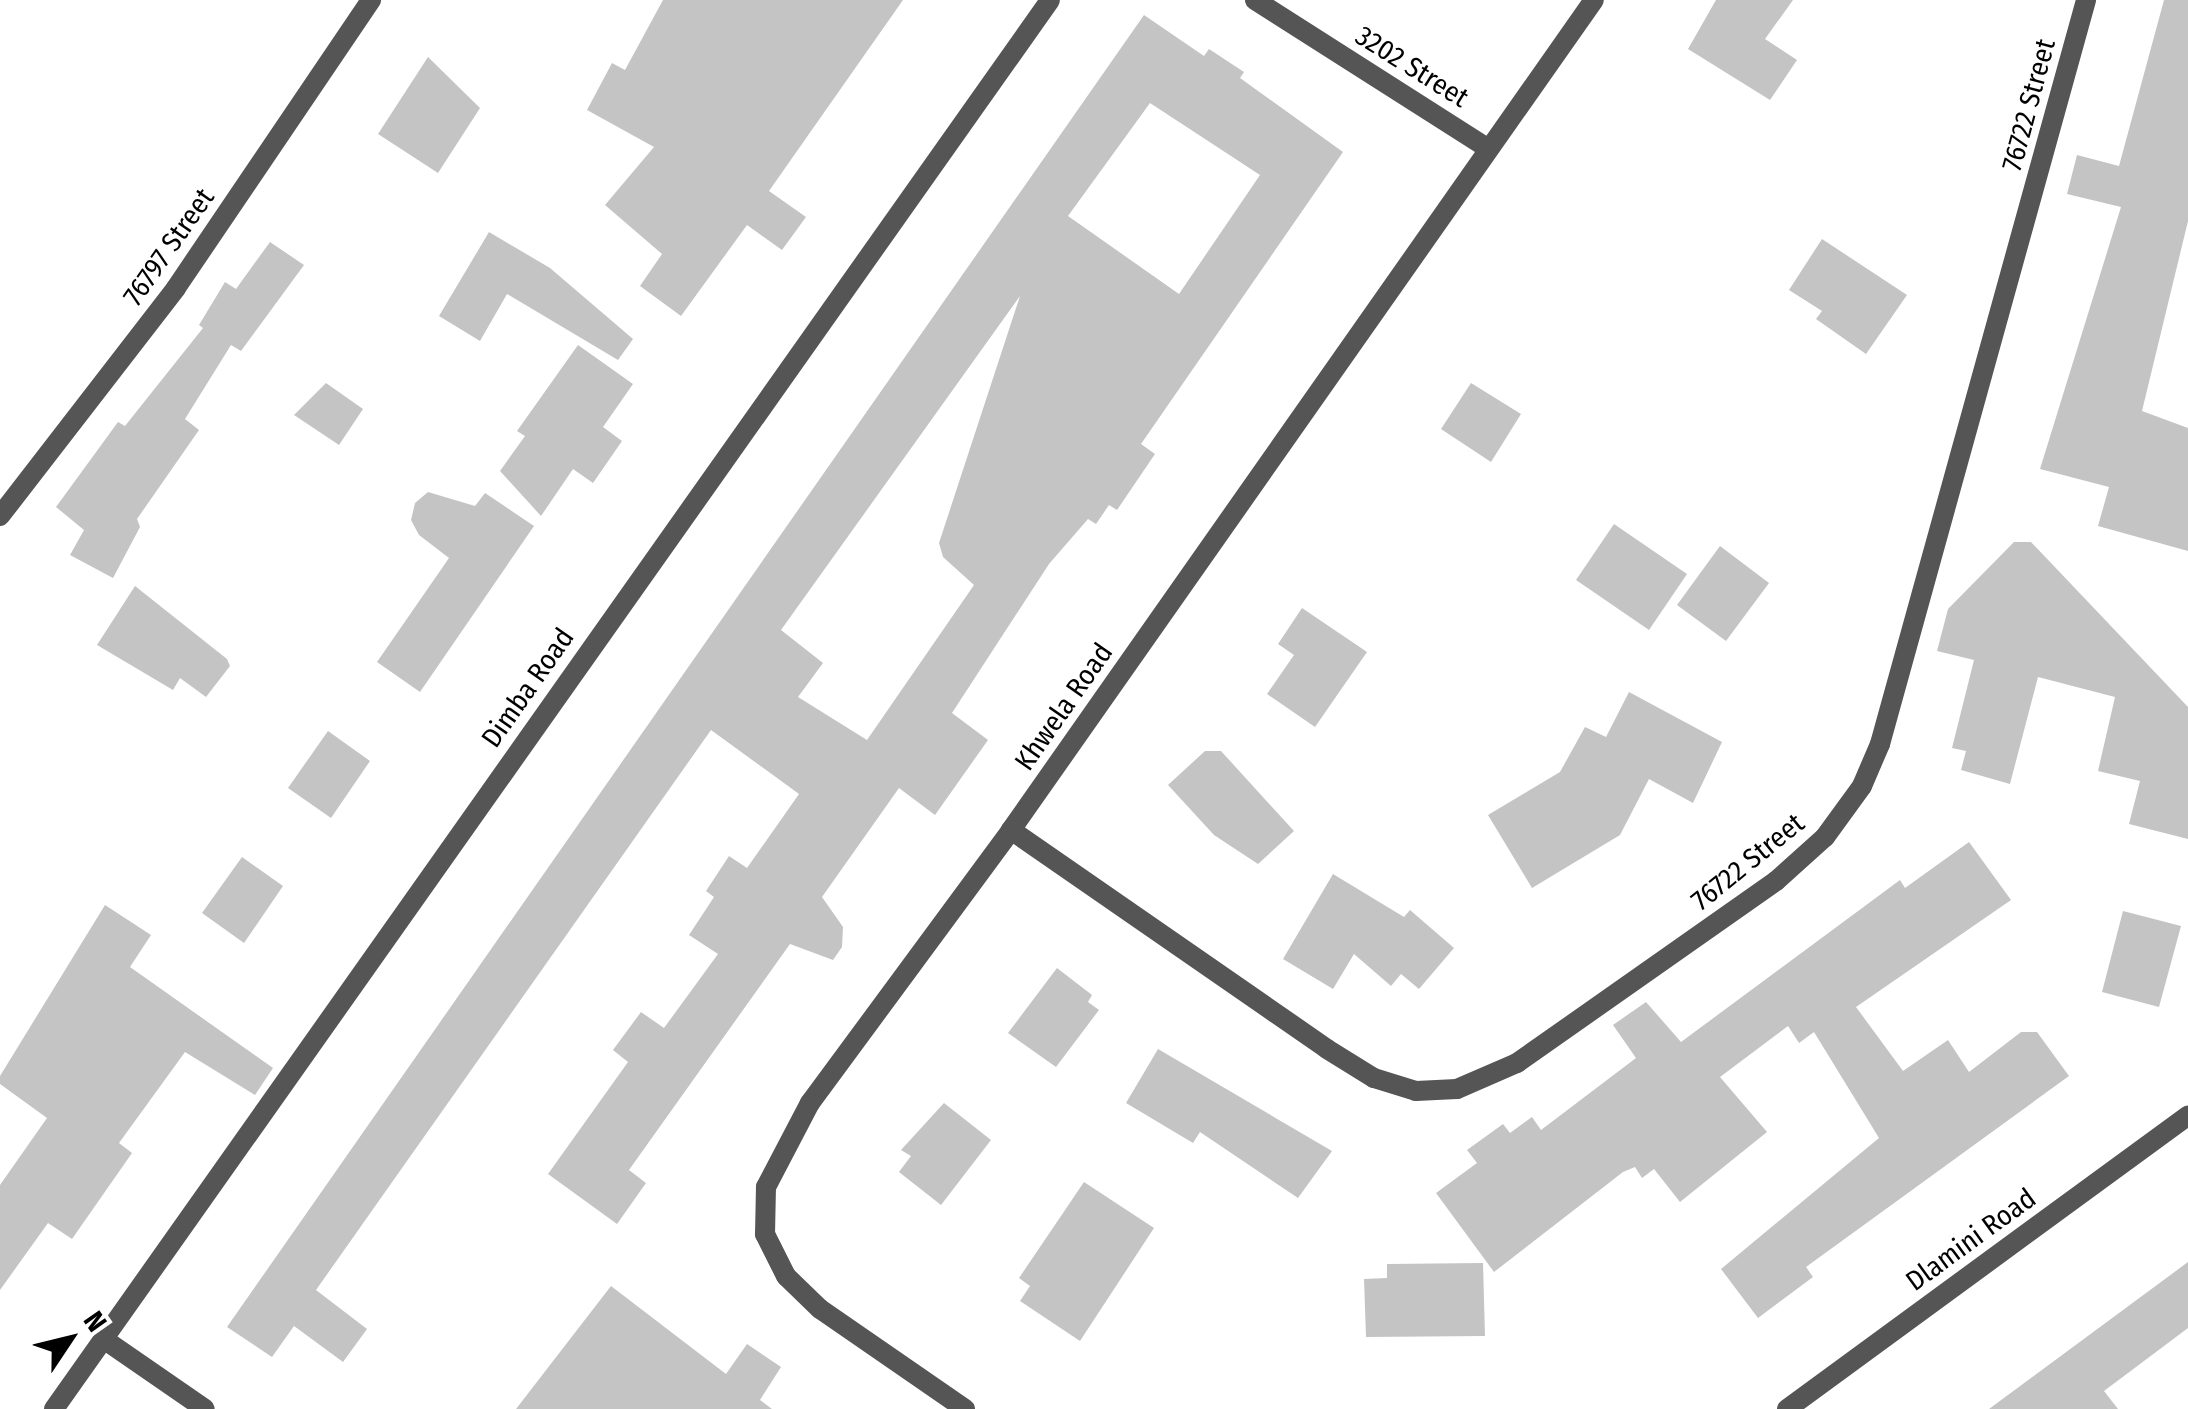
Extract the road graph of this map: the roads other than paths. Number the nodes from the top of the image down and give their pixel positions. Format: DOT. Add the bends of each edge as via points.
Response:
graph roads {
  1 [pos="370,0"];
  2 [pos="1050,0"];
  3 [pos="1255,0"];
  4 [pos="1594,0"];
  5 [pos="2086,0"];
  6 [pos="1489,149"];
  7 [pos="0,516"];
  8 [pos="1011,830"];
  9 [pos="2188,1116"];
  10 [pos="104,1340"];
  11 [pos="54,1409"];
  12 [pos="206,1409"];
  13 [pos="965,1409"];
  14 [pos="1787,1409"];
  1 -- 7 [label="street, 76797 Street" via="176,288"];
  2 -- 10 [label="street, Dimba Road"];
  3 -- 6 [label="street, 3202 Street"];
  4 -- 6 [label="street, Khwela Road"];
  5 -- 8 [label="street, 76722 Street" via="1880,744 1862,786 1825,837 1776,881 1517,1063 1458,1089 1416,1090 1374,1078 1327,1049"];
  6 -- 8 [label="street, Khwela Road"];
  8 -- 13 [label="street, Khwela Road" via="810,1103 766,1187 766,1234 786,1276 820,1309"];
  9 -- 14 [label="street, Dlamini Road"];
  10 -- 11 [label="street, Dimba Road"];
  10 -- 12 [label="street"];
}
